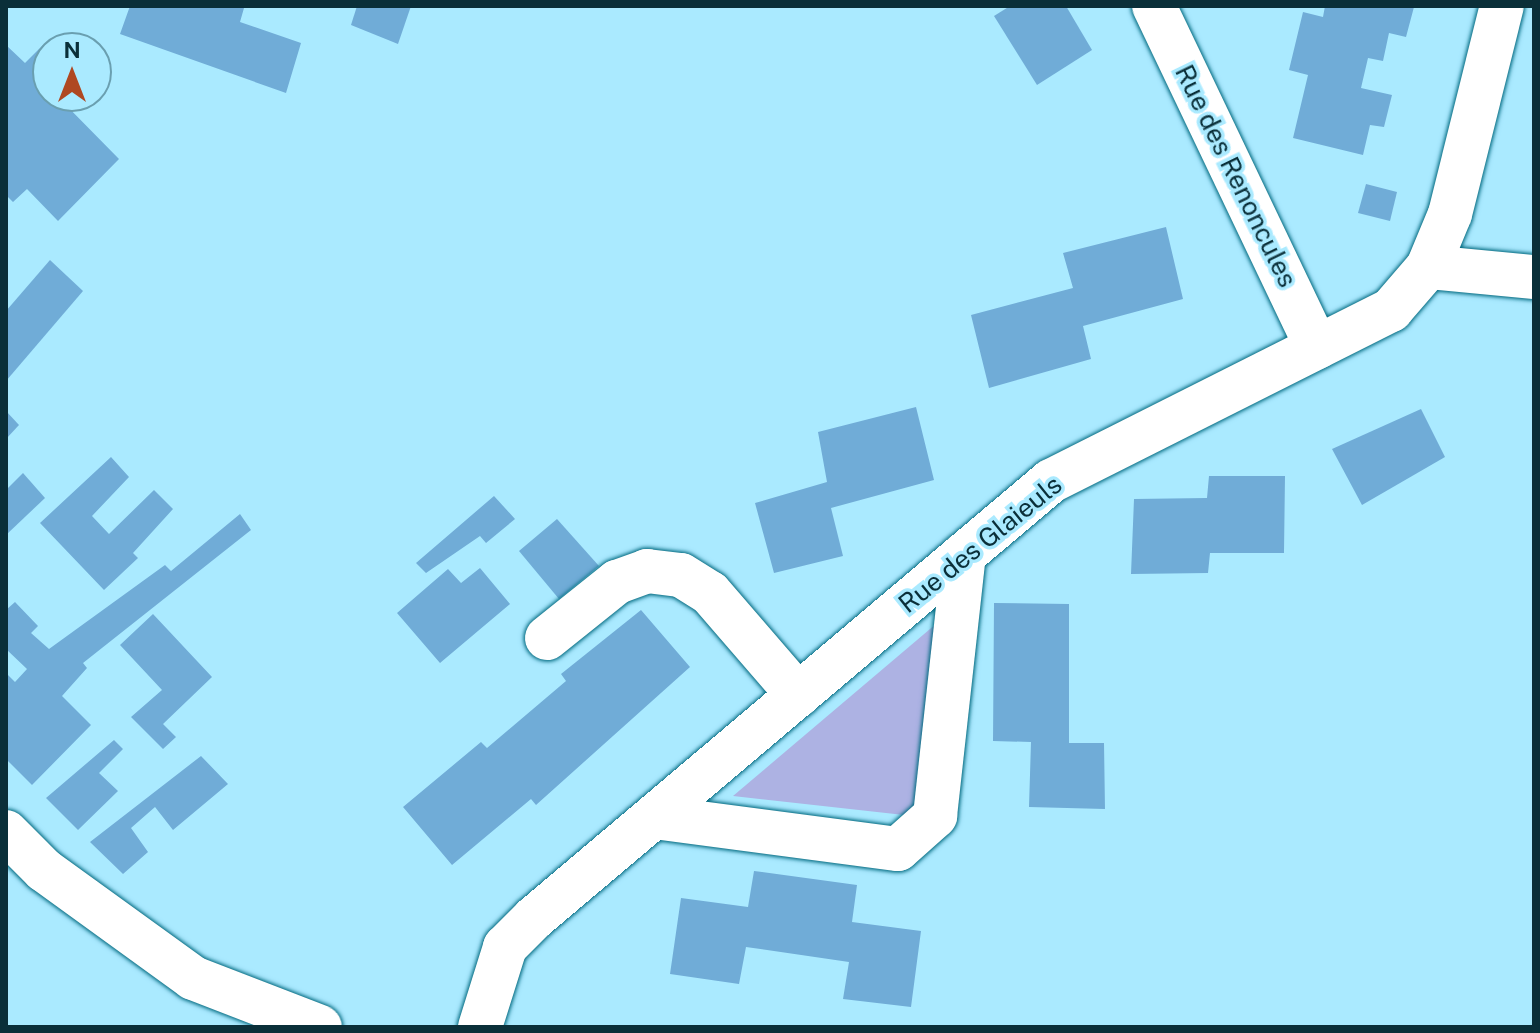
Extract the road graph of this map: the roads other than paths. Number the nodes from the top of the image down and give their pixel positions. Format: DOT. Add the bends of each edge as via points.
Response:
graph roads {
  1 [pos="1154,6"];
  2 [pos="1502,6"];
  3 [pos="1428,267"];
  4 [pos="1534,277"];
  5 [pos="1317,347"];
  6 [pos="964,555"];
  7 [pos="547,638"];
  8 [pos="798,695"];
  9 [pos="654,817"];
  10 [pos="6,832"];
  11 [pos="320,1027"];
  12 [pos="480,1027"];
  1 -- 5 [label="street, Rue des Renoncules"];
  2 -- 3 [label="street, Rue des Glaieuls" via="1450,214"];
  3 -- 4 [label="street"];
  3 -- 5 [label="street, Rue des Glaieuls" via="1391,310"];
  5 -- 6 [label="street, Rue des Glaieuls" via="1051,481"];
  6 -- 8 [label="street, Rue des Glaieuls"];
  6 -- 9 [label="street" via="935,816 898,849"];
  7 -- 8 [label="street" via="617,582 647,571 681,575 710,593"];
  8 -- 9 [label="street, Rue des Glaieuls"];
  9 -- 12 [label="street, Rue des Glaieuls" via="505,947"];
  10 -- 11 [label="street" via="44,870 193,978"];
}
